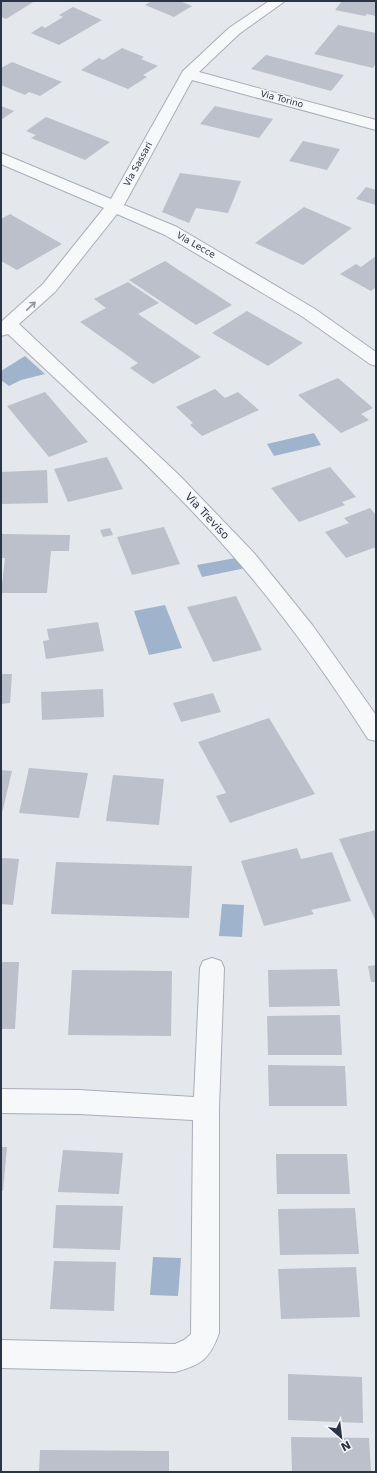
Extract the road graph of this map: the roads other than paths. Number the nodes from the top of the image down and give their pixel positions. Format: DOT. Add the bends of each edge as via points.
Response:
graph roads {
  1 [pos="278,1"];
  2 [pos="188,74"];
  3 [pos="376,125"];
  4 [pos="1,158"];
  5 [pos="115,206"];
  6 [pos="5,328"];
  7 [pos="376,360"];
  8 [pos="376,733"];
  9 [pos="212,968"];
  10 [pos="1,1101"];
  11 [pos="206,1108"];
  12 [pos="1,1354"];
  1 -- 2 [label="street, Via Sassari" via="234,31"];
  2 -- 3 [label="street, Via Torino"];
  2 -- 5 [label="street, Via Sassari"];
  4 -- 5 [label="street, Via Lecce"];
  6 -- 5 [label="street, Via Sassari, one-way" via="49,288"];
  5 -- 7 [label="street, Via Lecce" via="171,231 203,249 315,317"];
  6 -- 8 [label="street, Via Treviso" via="158,465 227,536 282,602"];
  9 -- 11 [label="street"];
  10 -- 11 [label="street"];
  11 -- 12 [label="street" via="205,1333 196,1351 175,1358"];
}
